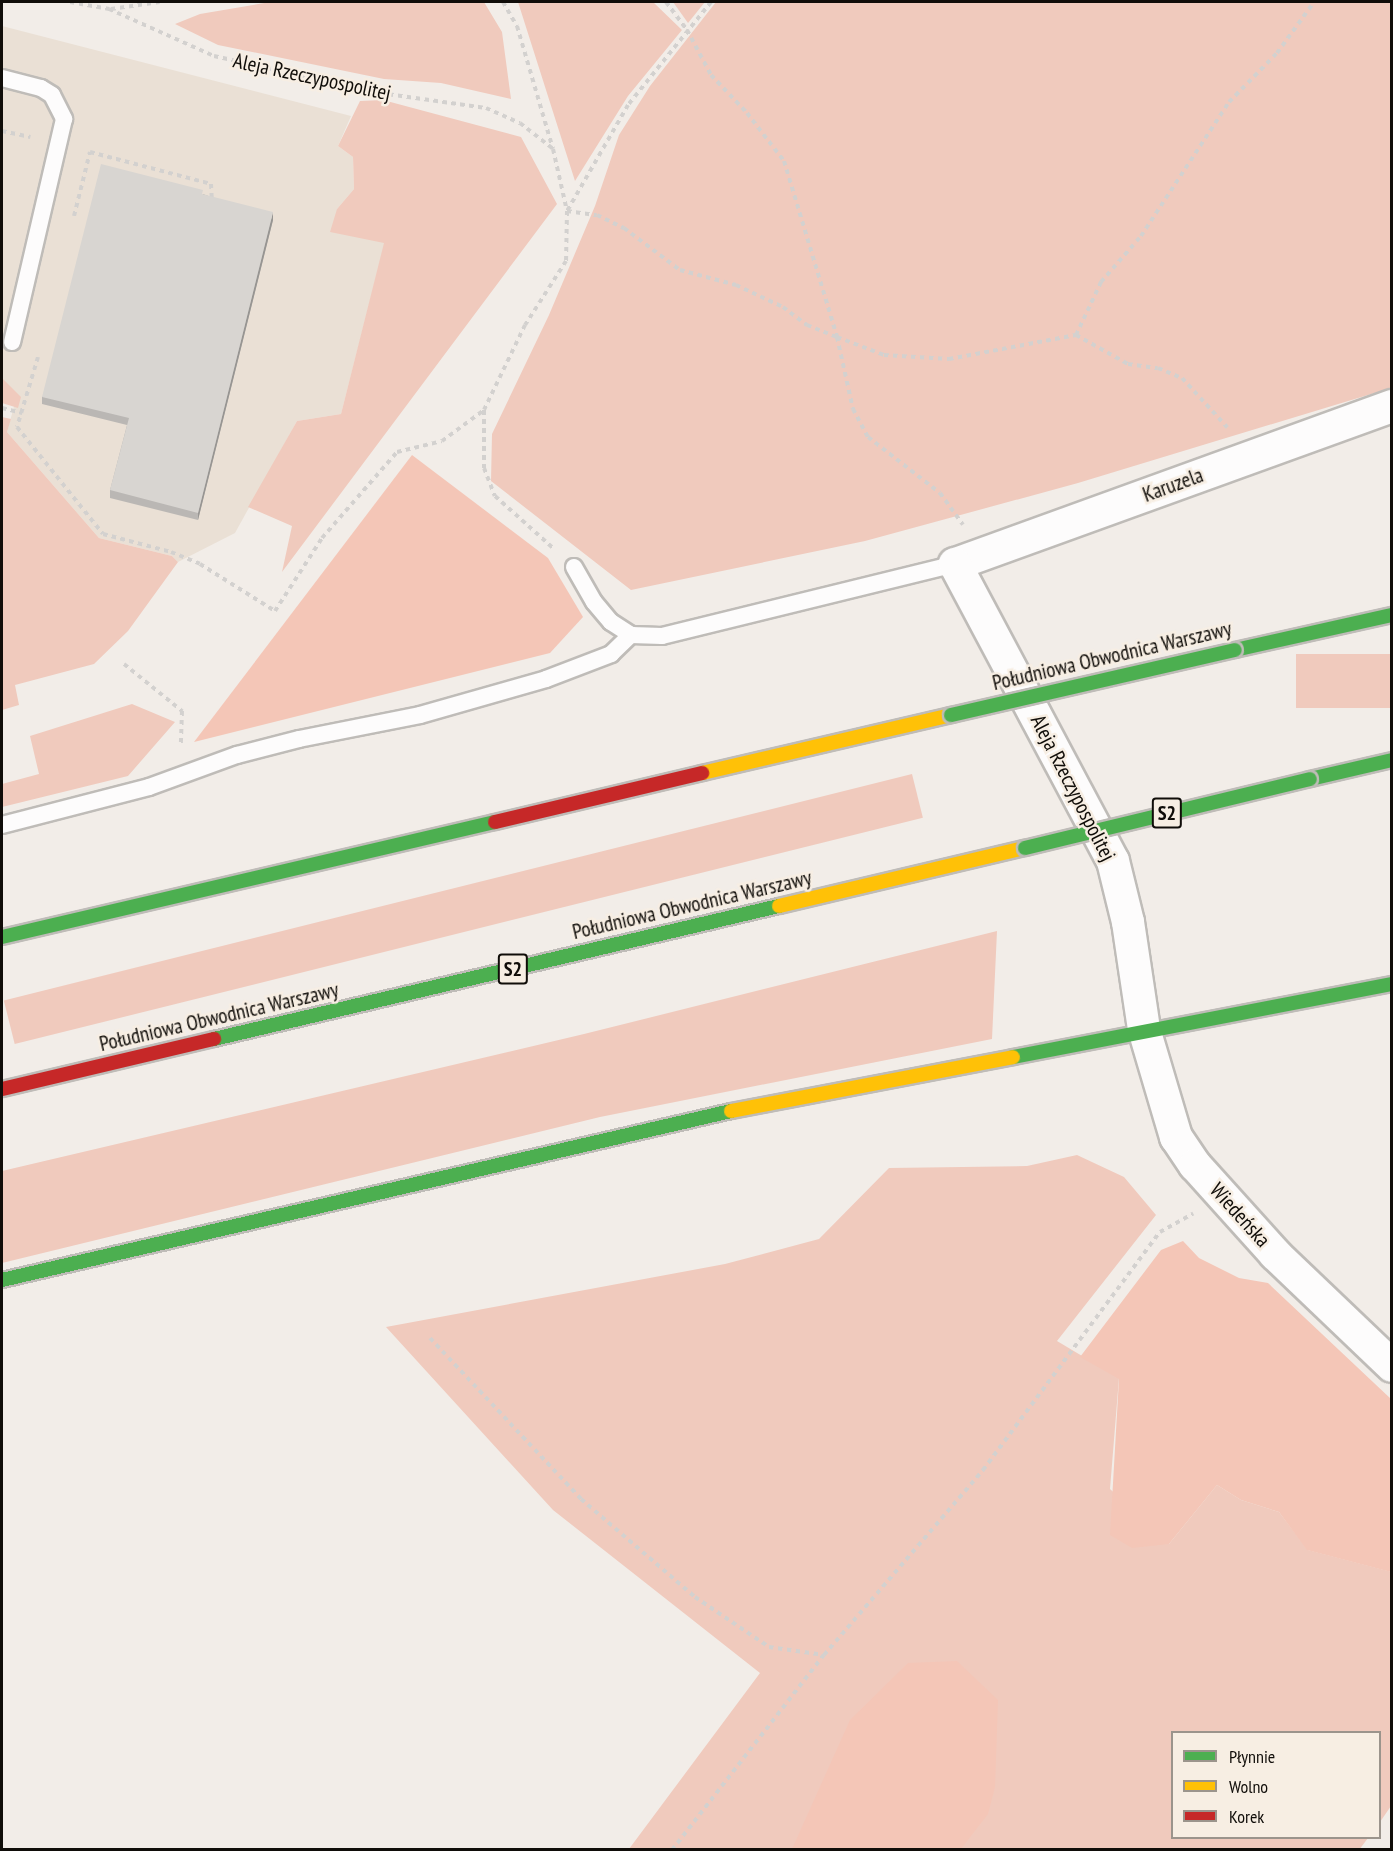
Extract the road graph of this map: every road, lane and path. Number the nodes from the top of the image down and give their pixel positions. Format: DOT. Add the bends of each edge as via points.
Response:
graph roads {
  1 [pos="70,2"];
  2 [pos="160,2"];
  3 [pos="503,2"];
  4 [pos="666,2"];
  5 [pos="711,2"];
  6 [pos="1314,2"];
  7 [pos="109,9"];
  8 [pos="687,30"];
  9 [pos="2,78"];
  10 [pos="2,131"];
  11 [pos="60,145"];
  12 [pos="553,149"];
  13 [pos="90,152"];
  14 [pos="213,204"];
  15 [pos="567,211"];
  16 [pos="72,221"];
  17 [pos="1076,335"];
  18 [pos="837,336"];
  19 [pos="12,342"];
  20 [pos="41,346"];
  21 [pos="1392,406"];
  22 [pos="2,408"];
  23 [pos="484,410"];
  24 [pos="22,413"];
  25 [pos="1254,456"];
  26 [pos="967,560"];
  27 [pos="574,567"];
  28 [pos="1392,615"];
  29 [pos="631,634"];
  30 [pos="124,664"];
  31 [pos="1387,761"];
  32 [pos="149,787"];
  33 [pos="2,825"];
  34 [pos="2,937"];
  35 [pos="1392,984"];
  36 [pos="1144,1029"];
  37 [pos="2,1089"];
  38 [pos="1224,1200"];
  39 [pos="2,1280"];
  40 [pos="430,1338"];
  41 [pos="1392,1366"];
  42 [pos="824,1655"];
  43 [pos="672,1850"];
  1 -- 7 [label="path, Aleja Rzeczypospolitej"];
  2 -- 7 [label="path"];
  3 -- 12 [label="path" via="517,26"];
  4 -- 8 [label="path"];
  5 -- 8 [label="path"];
  6 -- 17 [label="path" via="1277,53 1229,102 1141,236 1101,282"];
  7 -- 12 [label="path, Aleja Rzeczypospolitej" via="214,56 380,93 486,108 520,123"];
  8 -- 15 [label="path" via="628,105"];
  8 -- 18 [label="path" via="711,75 784,161"];
  9 -- 11 [label="lane" via="41,88 52,95 64,119"];
  10 -- 11 [label="path"];
  11 -- 13 [label="path"];
  11 -- 19 [label="lane"];
  12 -- 15 [label="path"];
  13 -- 14 [label="path" via="211,184"];
  13 -- 16 [label="path"];
  15 -- 18 [label="path" via="597,215 680,270 736,285 783,307 807,325"];
  15 -- 23 [label="path" via="566,261 525,325"];
  17 -- 18 [label="path" via="949,359 884,355"];
  17 -- 25 [label="path" via="1128,364 1158,368 1182,378"];
  18 -- 26 [label="path" via="853,409 868,437 940,493 956,511"];
  20 -- 24 [label="path"];
  21 -- 25 [label="street, Karuzela"];
  22 -- 24 [label="path"];
  23 -- 24 [label="path" via="442,441 397,452 322,538 275,611 200,564 103,534 17,428"];
  23 -- 27 [label="path" via="484,468 495,496"];
  25 -- 26 [label="street, Karuzela"];
  26 -- 29 [label="lane" via="662,636"];
  26 -- 36 [label="street, Aleja Rzeczypospolitej" via="1113,861 1128,922"];
  27 -- 29 [label="lane" via="611,622"];
  28 -- 34 [label="main road, Południowa Obwodnica Warszawy, bridge"];
  29 -- 32 [label="lane" via="611,654 546,679 420,715 289,741"];
  30 -- 32 [label="path" via="182,711 183,740"];
  31 -- 37 [label="main road, Południowa Obwodnica Warszawy / S2, bridge"];
  32 -- 33 [label="lane"];
  35 -- 36 [label="main road"];
  36 -- 38 [label="street, Wiedeńska" via="1176,1137"];
  36 -- 39 [label="main road" via="648,1128"];
  38 -- 41 [label="street, Wiedeńska"];
  38 -- 42 [label="path" via="1160,1232 983,1470"];
  40 -- 42 [label="path" via="581,1499 695,1598 769,1647"];
  42 -- 43 [label="path"];
}
